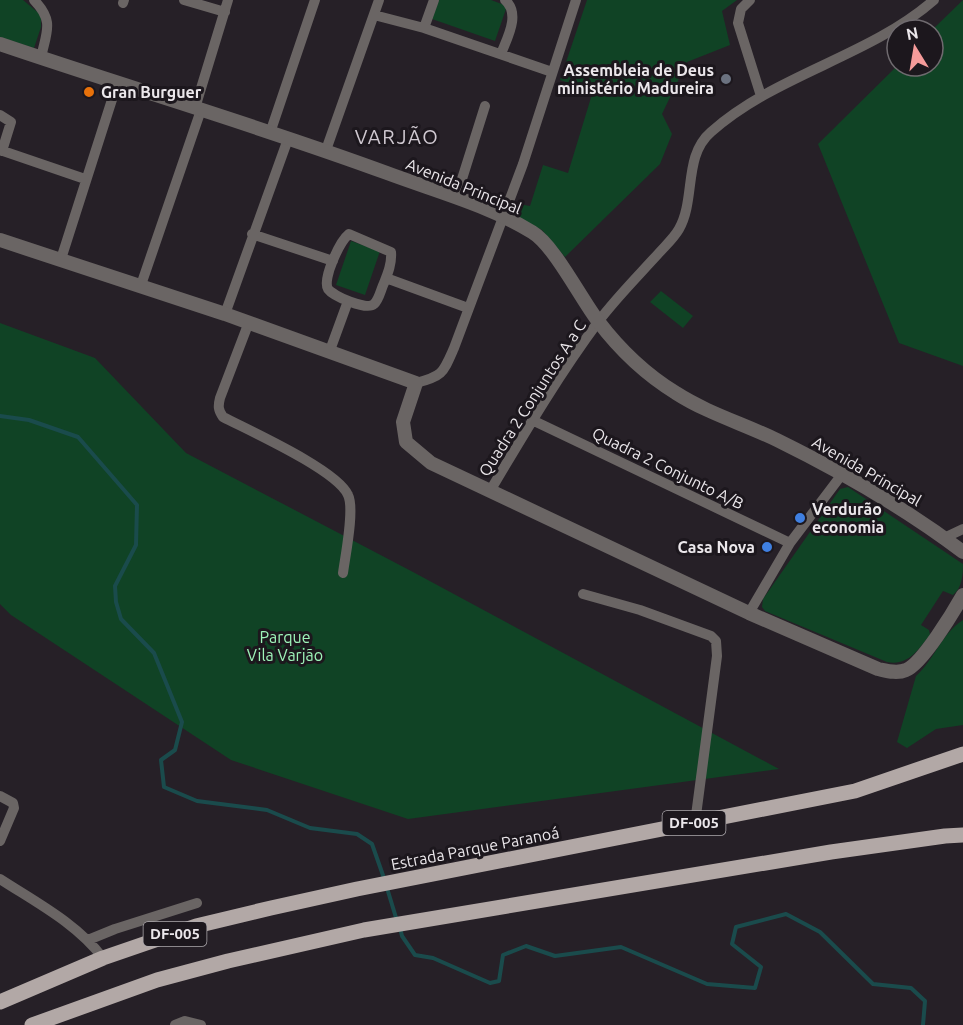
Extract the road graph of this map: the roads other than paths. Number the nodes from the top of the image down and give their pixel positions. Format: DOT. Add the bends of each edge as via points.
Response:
graph roads {
  1 [pos="34,0"];
  2 [pos="183,0"];
  3 [pos="228,0"];
  4 [pos="315,0"];
  5 [pos="379,0"];
  6 [pos="434,0"];
  7 [pos="506,0"];
  8 [pos="576,0"];
  9 [pos="750,0"];
  10 [pos="934,0"];
  11 [pos="225,12"];
  12 [pos="374,15"];
  13 [pos="424,28"];
  14 [pos="0,44"];
  15 [pos="501,54"];
  16 [pos="41,58"];
  17 [pos="552,72"];
  18 [pos="117,84"];
  19 [pos="761,96"];
  20 [pos="485,106"];
  21 [pos="198,109"];
  22 [pos="0,115"];
  23 [pos="270,133"];
  24 [pos="288,139"];
  25 [pos="1,150"];
  26 [pos="326,150"];
  27 [pos="85,179"];
  28 [pos="456,198"];
  29 [pos="504,217"];
  30 [pos="252,234"];
  31 [pos="0,240"];
  32 [pos="61,259"];
  33 [pos="333,261"];
  34 [pos="386,278"];
  35 [pos="141,285"];
  36 [pos="348,301"];
  37 [pos="468,308"];
  38 [pos="225,314"];
  39 [pos="249,322"];
  40 [pos="599,322"];
  41 [pos="329,353"];
  42 [pos="416,383"];
  43 [pos="532,420"];
  44 [pos="843,473"];
  45 [pos="490,491"];
  46 [pos="963,529"];
  47 [pos="944,538"];
  48 [pos="790,543"];
  49 [pos="963,552"];
  50 [pos="343,573"];
  51 [pos="584,594"];
  52 [pos="963,595"];
  53 [pos="959,608"];
  54 [pos="749,613"];
  55 [pos="963,754"];
  56 [pos="0,796"];
  57 [pos="695,823"];
  58 [pos="963,835"];
  59 [pos="0,841"];
  60 [pos="0,879"];
  61 [pos="197,903"];
  62 [pos="88,940"];
  63 [pos="103,958"];
  64 [pos="0,1002"];
  65 [pos="195,1024"];
  66 [pos="32,1025"];
  67 [pos="174,1025"];
  1 -- 16 [label="street" via="48,19"];
  2 -- 11 [label="street"];
  3 -- 11 [label="street"];
  4 -- 23 [label="street"];
  5 -- 12 [label="street"];
  6 -- 13 [label="street"];
  7 -- 15 [label="street" via="513,13"];
  8 -- 17 [label="street"];
  9 -- 19 [label="street" via="741,9 738,23"];
  10 -- 19 [label="street, Quadra 2 Conjuntos A a C" via="881,36"];
  11 -- 21 [label="street"];
  12 -- 13 [label="street"];
  12 -- 26 [label="street"];
  13 -- 15 [label="street"];
  14 -- 16 [label="street, Avenida Principal"];
  15 -- 17 [label="street"];
  16 -- 18 [label="street, Avenida Principal"];
  17 -- 29 [label="street"];
  18 -- 21 [label="street, Avenida Principal"];
  18 -- 27 [label="street"];
  19 -- 40 [label="street, Quadra 2 Conjuntos A a C" via="708,134 696,155 688,204 678,231"];
  20 -- 28 [label="street"];
  21 -- 23 [label="street, Avenida Principal"];
  21 -- 35 [label="street"];
  22 -- 25 [label="street" via="11,122"];
  23 -- 24 [label="street, Avenida Principal"];
  24 -- 26 [label="street, Avenida Principal"];
  24 -- 30 [label="street"];
  25 -- 27 [label="street"];
  26 -- 28 [label="street, Avenida Principal"];
  27 -- 32 [label="street"];
  28 -- 29 [label="street, Avenida Principal"];
  29 -- 37 [label="street"];
  29 -- 40 [label="street, Avenida Principal" via="543,242"];
  30 -- 33 [label="street"];
  30 -- 38 [label="street"];
  31 -- 32 [label="street"];
  32 -- 35 [label="street"];
  33 -- 34 [label="street" via="349,234 391,252"];
  33 -- 36 [label="street" via="327,286"];
  34 -- 36 [label="street" via="374,305 366,307"];
  34 -- 37 [label="street"];
  35 -- 38 [label="street"];
  36 -- 41 [label="street"];
  37 -- 42 [label="street" via="443,371"];
  38 -- 39 [label="street"];
  39 -- 41 [label="street"];
  39 -- 50 [label="street" via="220,399 219,413 311,464 333,478 349,495"];
  40 -- 43 [label="street, Quadra 2 Conjuntos A a C"];
  40 -- 44 [label="street, Avenida Principal" via="638,365 692,403"];
  41 -- 42 [label="street"];
  42 -- 45 [label="street" via="403,422 406,442 431,463"];
  43 -- 45 [label="street, Quadra 2 Conjuntos A a C"];
  43 -- 48 [label="street, Quadra 2 Conjunto A/B"];
  44 -- 47 [label="street, Avenida Principal"];
  44 -- 48 [label="street"];
  45 -- 54 [label="street"];
  46 -- 47 [label="street"];
  47 -- 49 [label="street, Avenida Principal"];
  48 -- 54 [label="street"];
  51 -- 57 [label="street" via="650,614 716,641"];
  52 -- 53 [label="street"];
  53 -- 54 [label="street" via="919,661 896,672 878,669"];
  55 -- 57 [label="main road, Estrada Parque Paranoá / DF-005" via="855,791"];
  56 -- 59 [label="street" via="14,803 14,808"];
  57 -- 63 [label="main road, Estrada Parque Paranoá / DF-005" via="271,908 196,926"];
  58 -- 66 [label="main road, DF-005" via="842,851 364,930 157,980"];
  60 -- 62 [label="street"];
  61 -- 62 [label="street"];
  62 -- 63 [label="street"];
  63 -- 64 [label="main road, Estrada Parque Paranoá / DF-005"];
  65 -- 67 [label="street" via="180,1021"];
}
